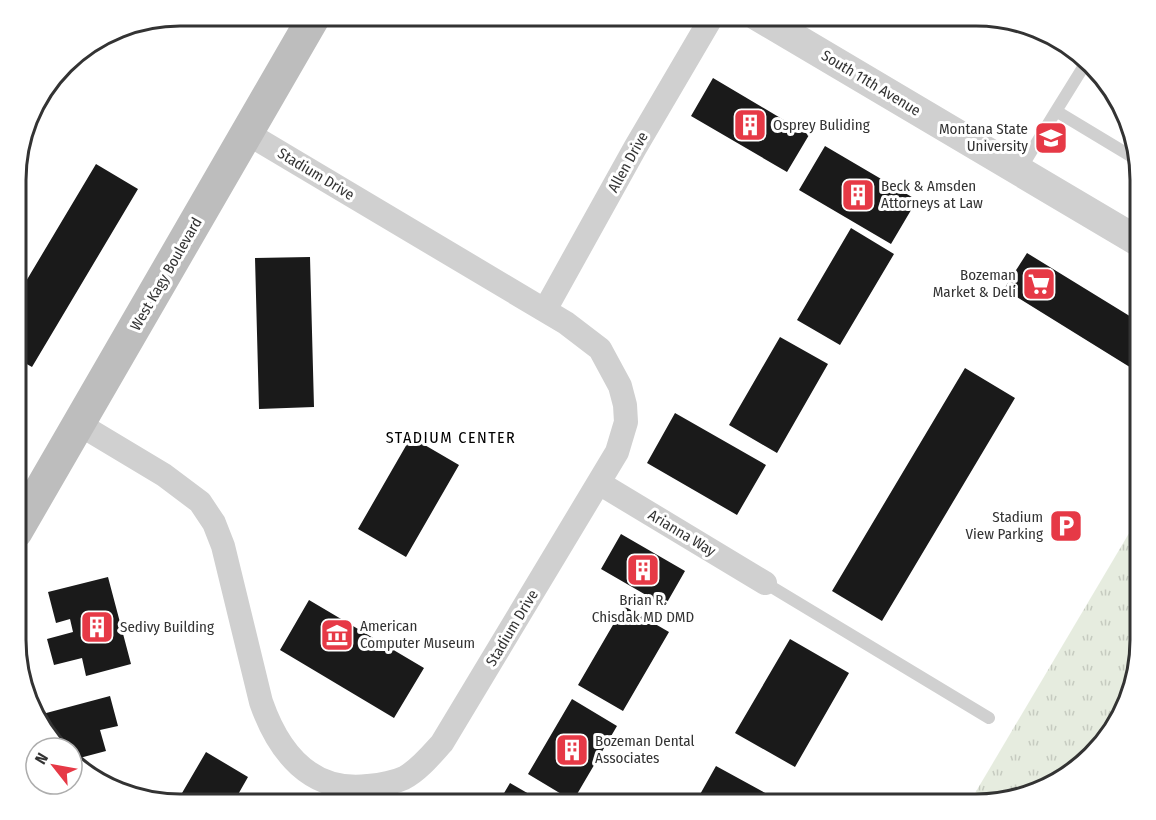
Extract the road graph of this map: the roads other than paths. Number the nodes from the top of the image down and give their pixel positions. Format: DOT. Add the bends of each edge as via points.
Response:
graph roads {
  1 [pos="309,26"];
  2 [pos="707,26"];
  3 [pos="775,26"];
  4 [pos="1082,69"];
  5 [pos="1056,111"];
  6 [pos="247,133"];
  7 [pos="1129,155"];
  8 [pos="1019,171"];
  9 [pos="1130,237"];
  10 [pos="545,310"];
  11 [pos="79,424"];
  12 [pos="599,483"];
  13 [pos="26,515"];
  14 [pos="765,583"];
  15 [pos="989,718"];
  1 -- 6 [label="main road, West Kagy Boulevard"];
  2 -- 10 [label="street, Allen Drive"];
  3 -- 8 [label="street, South 11th Avenue"];
  4 -- 5 [label="lane"];
  5 -- 7 [label="lane"];
  5 -- 8 [label="lane"];
  6 -- 10 [label="street, Stadium Drive"];
  6 -- 11 [label="main road, West Kagy Boulevard"];
  8 -- 9 [label="street, South 11th Avenue"];
  10 -- 12 [label="street, Stadium Drive" via="600,350 620,386 626,422 617,452"];
  11 -- 12 [label="street, Stadium Drive" via="164,475 200,502 224,546 269,724 295,762 336,786 381,785 405,777 442,743"];
  11 -- 13 [label="main road, West Kagy Boulevard"];
  12 -- 14 [label="street, Arianna Way"];
  14 -- 15 [label="lane"];
}
